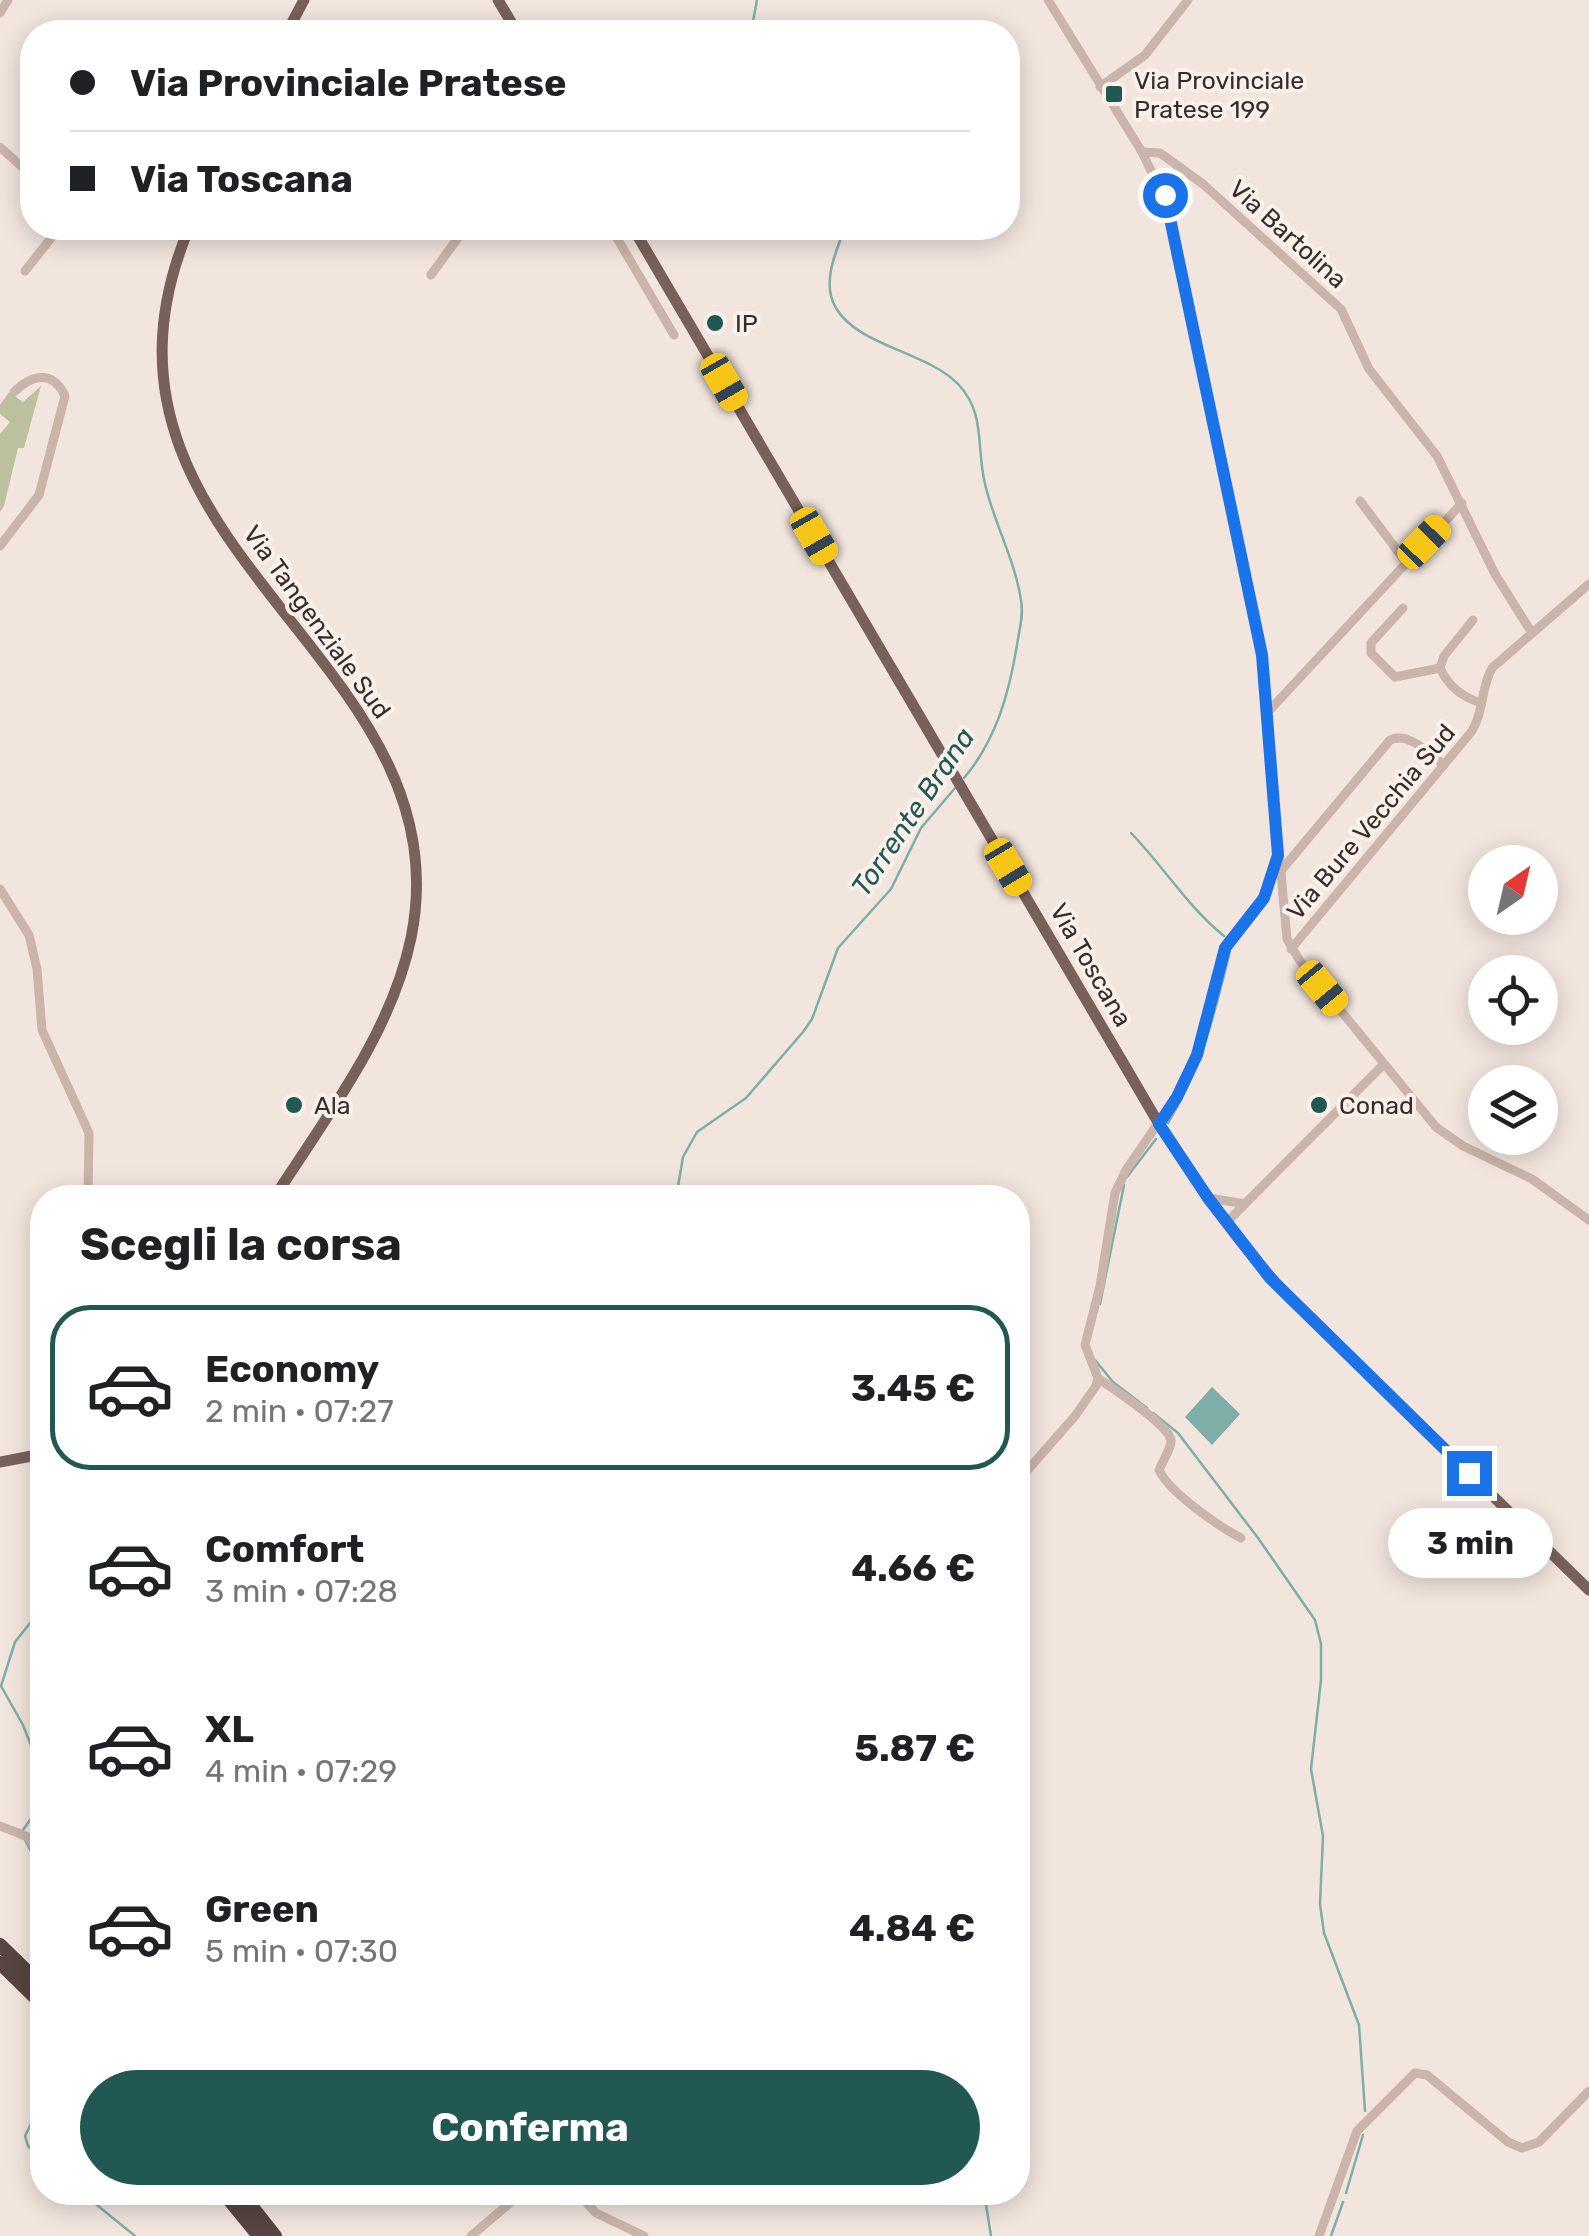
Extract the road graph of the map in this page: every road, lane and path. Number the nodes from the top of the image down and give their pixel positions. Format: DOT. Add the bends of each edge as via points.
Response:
graph roads {
  1 [pos="8,0"];
  2 [pos="1048,0"];
  3 [pos="1188,0"];
  4 [pos="0,12"];
  5 [pos="1100,87"];
  6 [pos="0,147"];
  7 [pos="1142,152"];
  8 [pos="20,165"];
  9 [pos="50,240"];
  10 [pos="185,240"];
  11 [pos="455,240"];
  12 [pos="618,240"];
  13 [pos="640,240"];
  14 [pos="25,270"];
  15 [pos="431,276"];
  16 [pos="674,335"];
  17 [pos="14,392"];
  18 [pos="1360,501"];
  19 [pos="1462,504"];
  20 [pos="0,546"];
  21 [pos="1406,562"];
  22 [pos="1589,584"];
  23 [pos="1404,608"];
  24 [pos="1473,620"];
  25 [pos="1532,632"];
  26 [pos="1440,668"];
  27 [pos="1482,703"];
  28 [pos="1267,712"];
  29 [pos="1444,765"];
  30 [pos="1278,855"];
  31 [pos="1280,872"];
  32 [pos="0,889"];
  33 [pos="1291,949"];
  34 [pos="1384,1064"];
  35 [pos="1159,1124"];
  36 [pos="88,1185"];
  37 [pos="282,1185"];
  38 [pos="1208,1198"];
  39 [pos="1246,1204"];
  40 [pos="1589,1220"];
  41 [pos="1226,1223"];
  42 [pos="1098,1378"];
  43 [pos="30,1456"];
  44 [pos="0,1462"];
  45 [pos="1030,1467"];
  46 [pos="1240,1538"];
  47 [pos="1589,1590"];
  48 [pos="0,1826"];
  49 [pos="30,1845"];
  50 [pos="0,1945"];
  51 [pos="0,1963"];
  52 [pos="30,1974"];
  53 [pos="30,1992"];
  54 [pos="1589,2091"];
  55 [pos="234,2205"];
  56 [pos="250,2205"];
  57 [pos="508,2205"];
  58 [pos="588,2205"];
  59 [pos="259,2236"];
  60 [pos="275,2236"];
  61 [pos="471,2236"];
  62 [pos="644,2236"];
  63 [pos="1319,2236"];
  1 -- 4 [label="street"];
  2 -- 5 [label="street"];
  3 -- 5 [label="street" via="1145,55"];
  5 -- 7 [label="street"];
  6 -- 8 [label="street"];
  7 -- 19 [label="street, Via Bartolina" via="1160,153 1203,184 1341,309 1368,369 1437,456"];
  7 -- 28 [label="street" via="1169,208 1253,606"];
  9 -- 14 [label="street"];
  10 -- 37 [label="main road, Via Tangenziale Sud" via="161,341 172,431 209,510 333,674 382,753 414,852 413,922 397,986 350,1080"];
  11 -- 15 [label="street"];
  12 -- 16 [label="street"];
  13 -- 35 [label="main road, Via Toscana"];
  17 -- 20 [label="street" via="36,376 60,387 65,399 39,496"];
  18 -- 21 [label="street"];
  19 -- 21 [label="street"];
  19 -- 25 [label="street, Via Bartolina" via="1501,586"];
  21 -- 28 [label="street"];
  22 -- 25 [label="street, Via Bure Vecchia Sud"];
  23 -- 26 [label="street" via="1371,643 1371,653 1395,676"];
  24 -- 26 [label="street"];
  25 -- 27 [label="street, Via Bure Vecchia Sud" via="1492,668"];
  26 -- 27 [label="street" via="1458,692"];
  27 -- 29 [label="street, Via Bure Vecchia Sud" via="1475,728"];
  28 -- 30 [label="street"];
  29 -- 31 [label="street" via="1403,737 1390,740"];
  29 -- 33 [label="street, Via Bure Vecchia Sud"];
  30 -- 31 [label="street"];
  30 -- 35 [label="street" via="1264,898 1225,948 1197,1055"];
  31 -- 33 [label="street"];
  32 -- 36 [label="street" via="29,935 42,1030 90,1133"];
  33 -- 34 [label="street"];
  34 -- 39 [label="street"];
  34 -- 40 [label="street" via="1446,1135 1532,1180"];
  35 -- 38 [label="main road, Via Toscana"];
  35 -- 42 [label="street" via="1115,1193 1085,1344"];
  38 -- 39 [label="street"];
  38 -- 41 [label="main road, Via Toscana"];
  39 -- 41 [label="street"];
  41 -- 47 [label="main road, Via Toscana" via="1286,1294"];
  42 -- 45 [label="street"];
  42 -- 46 [label="street" via="1169,1437 1160,1470 1165,1480"];
  43 -- 44 [label="main road"];
  48 -- 49 [label="street"];
  50 -- 52 [label="highway"];
  51 -- 53 [label="highway"];
  54 -- 63 [label="street" via="1539,2142 1522,2148 1415,2072 1357,2131"];
  55 -- 59 [label="highway"];
  56 -- 60 [label="highway"];
  57 -- 61 [label="street"];
  58 -- 62 [label="street"];
}
